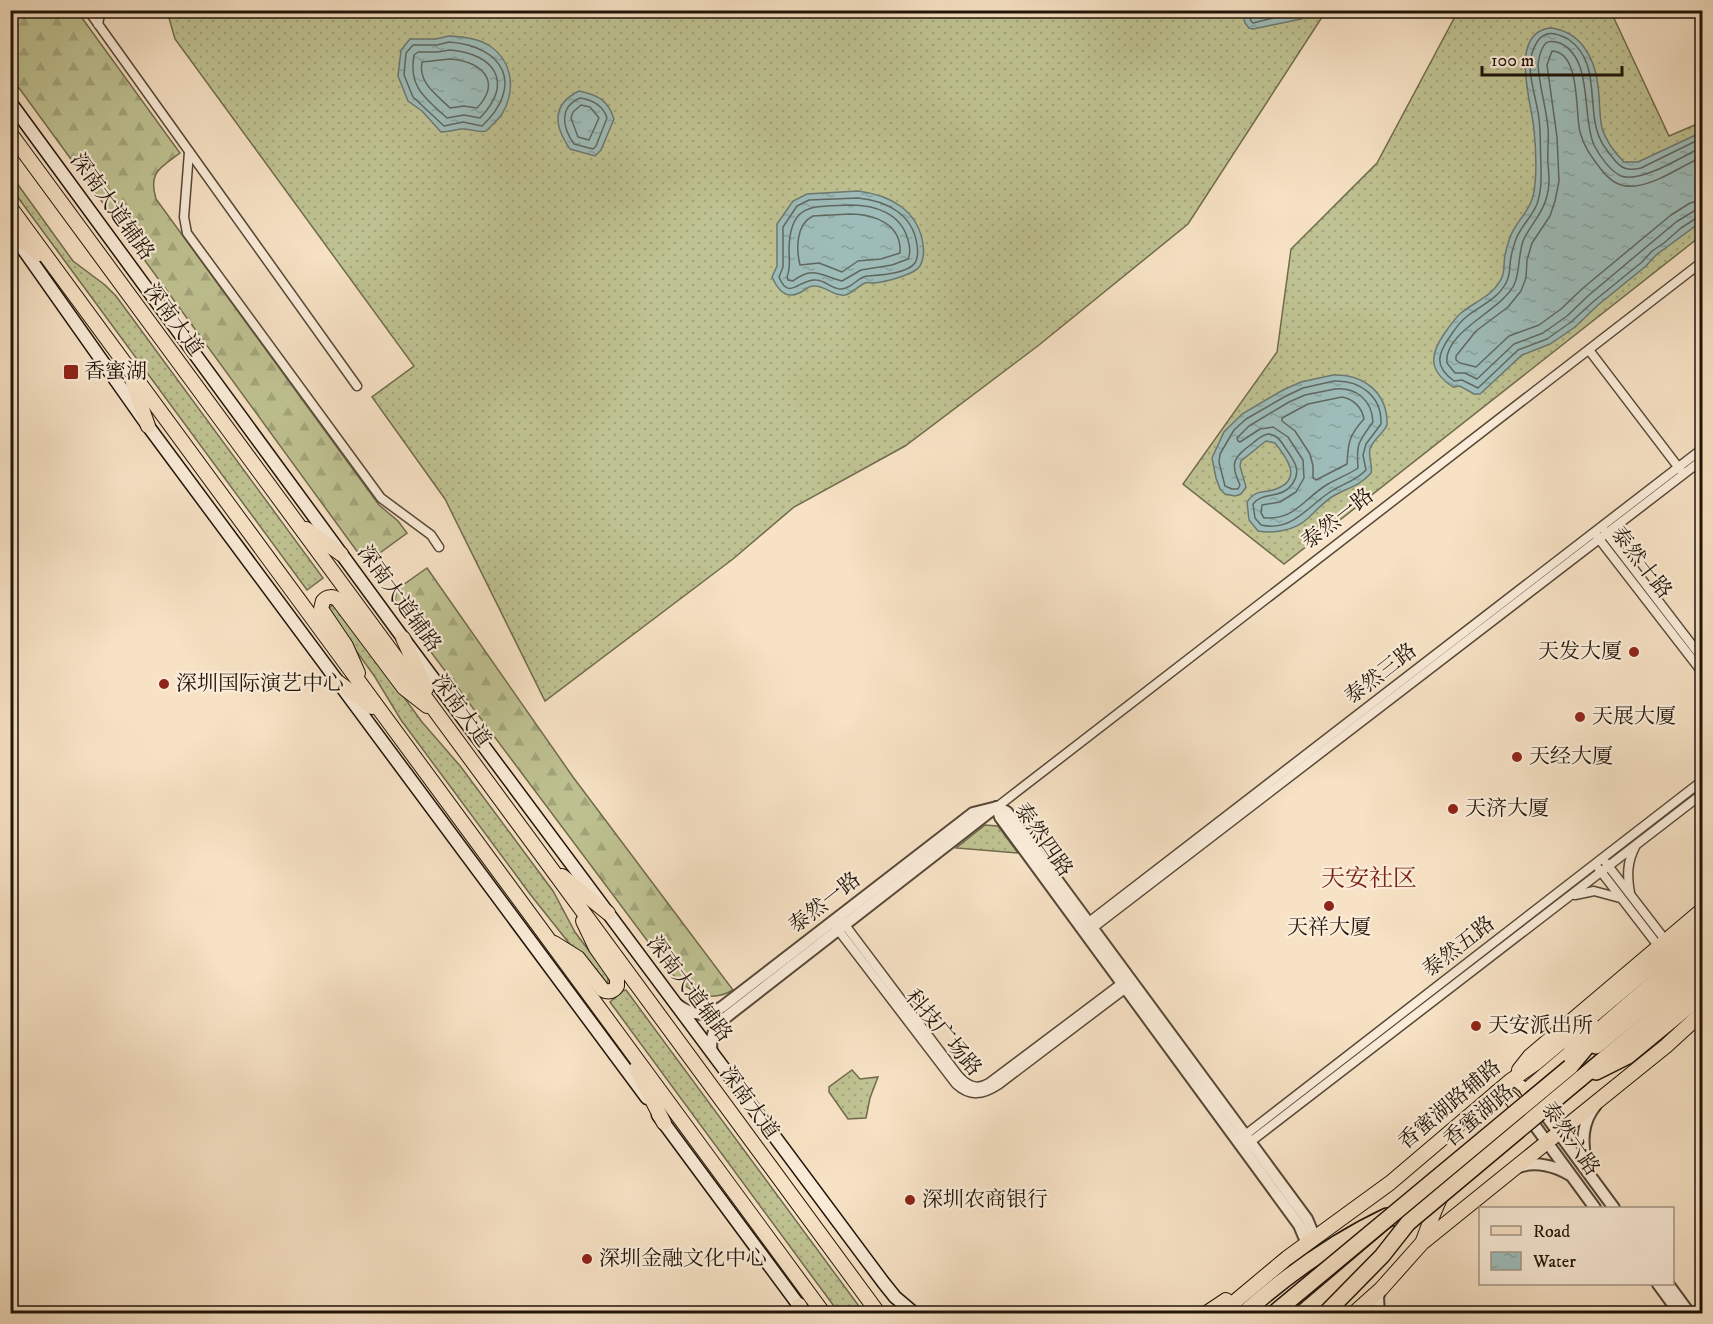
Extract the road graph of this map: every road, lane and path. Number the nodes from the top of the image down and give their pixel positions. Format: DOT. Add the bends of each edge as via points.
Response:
graph roads {
  1 [pos="88,10"];
  2 [pos="101,10"];
  3 [pos="98,24"];
  4 [pos="10,102"];
  5 [pos="10,134"];
  6 [pos="189,152"];
  7 [pos="10,207"];
  8 [pos="10,231"];
  9 [pos="1702,262"];
  10 [pos="53,265"];
  11 [pos="1589,350"];
  12 [pos="126,364"];
  13 [pos="357,386"];
  14 [pos="148,426"];
  15 [pos="1702,449"];
  16 [pos="1702,460"];
  17 [pos="1681,471"];
  18 [pos="296,522"];
  19 [pos="1600,533"];
  20 [pos="439,547"];
  21 [pos="341,554"];
  22 [pos="403,638"];
  23 [pos="1702,658"];
  24 [pos="1702,672"];
  25 [pos="335,680"];
  26 [pos="368,694"];
  27 [pos="436,712"];
  28 [pos="384,717"];
  29 [pos="1702,781"];
  30 [pos="1702,794"];
  31 [pos="997,807"];
  32 [pos="1637,844"];
  33 [pos="1603,858"];
  34 [pos="547,863"];
  35 [pos="1594,864"];
  36 [pos="1609,866"];
  37 [pos="1601,872"];
  38 [pos="1630,893"];
  39 [pos="1621,898"];
  40 [pos="573,899"];
  41 [pos="1566,899"];
  42 [pos="1702,910"];
  43 [pos="608,913"];
  44 [pos="838,924"];
  45 [pos="1702,924"];
  46 [pos="1087,928"];
  47 [pos="546,936"];
  48 [pos="1702,941"];
  49 [pos="1663,944"];
  50 [pos="1702,959"];
  51 [pos="1702,977"];
  52 [pos="1128,983"];
  53 [pos="1621,992"];
  54 [pos="1702,995"];
  55 [pos="675,1003"];
  56 [pos="1702,1013"];
  57 [pos="1702,1025"];
  58 [pos="615,1030"];
  59 [pos="1666,1046"];
  60 [pos="712,1053"];
  61 [pos="1575,1073"];
  62 [pos="1510,1081"];
  63 [pos="1527,1090"];
  64 [pos="1497,1092"];
  65 [pos="1604,1095"];
  66 [pos="664,1124"];
  67 [pos="1558,1132"];
  68 [pos="1244,1141"];
  69 [pos="1546,1142"];
  70 [pos="1511,1171"];
  71 [pos="1572,1177"];
  72 [pos="1596,1183"];
  73 [pos="1594,1207"];
  74 [pos="1613,1207"];
  75 [pos="1398,1210"];
  76 [pos="1407,1223"];
  77 [pos="1311,1240"];
  78 [pos="1422,1243"];
  79 [pos="1659,1285"];
  80 [pos="1669,1285"];
  81 [pos="1250,1288"];
  82 [pos="861,1289"];
  83 [pos="1381,1289"];
  84 [pos="803,1311"];
  85 [pos="824,1314"];
  86 [pos="879,1314"];
  87 [pos="887,1314"];
  88 [pos="915,1314"];
  89 [pos="1205,1314"];
  90 [pos="1220,1314"];
  91 [pos="1243,1314"];
  92 [pos="1273,1314"];
  93 [pos="1301,1314"];
  94 [pos="1325,1314"];
  95 [pos="1353,1314"];
  96 [pos="1379,1314"];
  97 [pos="1680,1314"];
  98 [pos="1690,1314"];
  1 -- 3 [label="street"];
  2 -- 3 [label="street"];
  3 -- 6 [label="street"];
  4 -- 21 [label="main road, 深南大道辅路"];
  5 -- 18 [label="main road, 深南大道"];
  6 -- 13 [label="street"];
  6 -- 20 [label="street" via="184,217 187,233 381,498 431,535"];
  7 -- 10 [label="main road"];
  8 -- 10 [label="main road"];
  8 -- 14 [label="main road"];
  9 -- 11 [label="street, 泰然一路"];
  10 -- 12 [label="main road"];
  11 -- 17 [label="street"];
  11 -- 31 [label="street, 泰然一路"];
  12 -- 14 [label="main road"];
  12 -- 26 [label="main road"];
  14 -- 25 [label="main road"];
  15 -- 17 [label="street, 泰然三路"];
  16 -- 17 [label="street, 泰然三路"];
  17 -- 19 [label="street, 泰然三路"];
  18 -- 21 [label="main road"];
  18 -- 27 [label="main road, 深南大道"];
  19 -- 23 [label="street, 泰然十路"];
  19 -- 24 [label="street, 泰然十路"];
  19 -- 46 [label="street, 泰然三路"];
  21 -- 22 [label="main road, 深南大道辅路"];
  22 -- 27 [label="main road"];
  22 -- 43 [label="main road, 深南大道辅路"];
  25 -- 28 [label="main road"];
  25 -- 66 [label="main road"];
  26 -- 27 [label="main road" via="346,646 321,609 327,598 338,600 404,688"];
  26 -- 28 [label="main road"];
  27 -- 34 [label="main road, 深南大道"];
  28 -- 47 [label="main road"];
  29 -- 33 [label="street, 泰然五路"];
  30 -- 32 [label="street, 泰然五路"];
  31 -- 44 [label="street, 泰然一路" via="973,813"];
  31 -- 46 [label="street, 泰然四路" via="1000,817"];
  32 -- 36 [label="street, 泰然五路"];
  32 -- 38 [label="street" via="1628,871"];
  33 -- 35 [label="street, 泰然五路"];
  33 -- 36 [label="street"];
  34 -- 40 [label="main road, 深南大道"];
  34 -- 43 [label="main road"];
  35 -- 37 [label="street"];
  35 -- 68 [label="street, 泰然五路"];
  36 -- 37 [label="street, 泰然五路"];
  36 -- 38 [label="street"];
  37 -- 39 [label="street"];
  37 -- 41 [label="street, 泰然五路"];
  38 -- 49 [label="street"];
  39 -- 41 [label="street" via="1594,891"];
  39 -- 49 [label="street"];
  40 -- 47 [label="main road" via="590,939 617,978 616,988 603,990 578,958"];
  40 -- 82 [label="main road, 深南大道"];
  41 -- 68 [label="street, 泰然五路"];
  42 -- 49 [label="main road"];
  43 -- 55 [label="main road, 深南大道辅路"];
  44 -- 52 [label="street, 科技广场路" via="957,1074 973,1087 989,1083"];
  44 -- 55 [label="street, 泰然一路" via="716,1010 696,1014"];
  44 -- 60 [label="street, 泰然一路" via="720,1022 711,1038"];
  45 -- 53 [label="main road, 香蜜湖路辅路"];
  46 -- 52 [label="street, 泰然四路"];
  47 -- 58 [label="main road"];
  48 -- 61 [label="highway, 香蜜湖路" via="1605,1025"];
  49 -- 62 [label="main road" via="1530,1056"];
  50 -- 61 [label="highway"];
  51 -- 61 [label="highway"];
  52 -- 68 [label="street, 泰然四路"];
  53 -- 62 [label="main road, 香蜜湖路辅路"];
  53 -- 63 [label="main road" via="1569,1054"];
  54 -- 61 [label="highway, 香蜜湖路" via="1628,1056 1610,1066"];
  55 -- 60 [label="main road, 深南大道辅路"];
  56 -- 59 [label="main road"];
  57 -- 59 [label="main road"];
  58 -- 66 [label="main road"];
  58 -- 85 [label="main road"];
  59 -- 65 [label="main road"];
  60 -- 88 [label="main road, 深南大道辅路" via="883,1282"];
  61 -- 75 [label="highway, 香蜜湖路, bridge"];
  61 -- 76 [label="highway, 香蜜湖路, bridge"];
  62 -- 63 [label="street, 泰然六路"];
  62 -- 64 [label="main road, 香蜜湖路辅路"];
  63 -- 67 [label="street, 泰然六路"];
  63 -- 69 [label="street, 泰然六路" via="1525,1112"];
  64 -- 77 [label="main road, 香蜜湖路辅路" via="1390,1183"];
  64 -- 78 [label="main road" via="1512,1099 1517,1118 1449,1180"];
  65 -- 67 [label="main road"];
  65 -- 72 [label="street, 泰然六路" via="1584,1128 1584,1155"];
  66 -- 84 [label="main road"];
  67 -- 69 [label="main road"];
  67 -- 72 [label="street, 泰然六路"];
  68 -- 77 [label="street, 泰然四路" via="1307,1219"];
  69 -- 70 [label="main road"];
  69 -- 71 [label="street, 泰然六路"];
  70 -- 71 [label="street" via="1542,1164"];
  70 -- 78 [label="main road"];
  71 -- 73 [label="street, 泰然六路"];
  72 -- 74 [label="street, 泰然六路"];
  75 -- 91 [label="highway, bridge" via="1326,1250"];
  75 -- 92 [label="highway, 香蜜湖路, bridge"];
  76 -- 93 [label="highway, 香蜜湖路, bridge"];
  76 -- 94 [label="highway, bridge" via="1382,1256"];
  77 -- 81 [label="main road, 香蜜湖路辅路"];
  78 -- 83 [label="main road"];
  79 -- 97 [label="street"];
  80 -- 98 [label="street"];
  81 -- 89 [label="main road"];
  81 -- 90 [label="main road, 香蜜湖路辅路"];
  82 -- 86 [label="main road, 深南大道"];
  82 -- 87 [label="main road"];
  83 -- 95 [label="main road"];
  83 -- 96 [label="street"];
}
